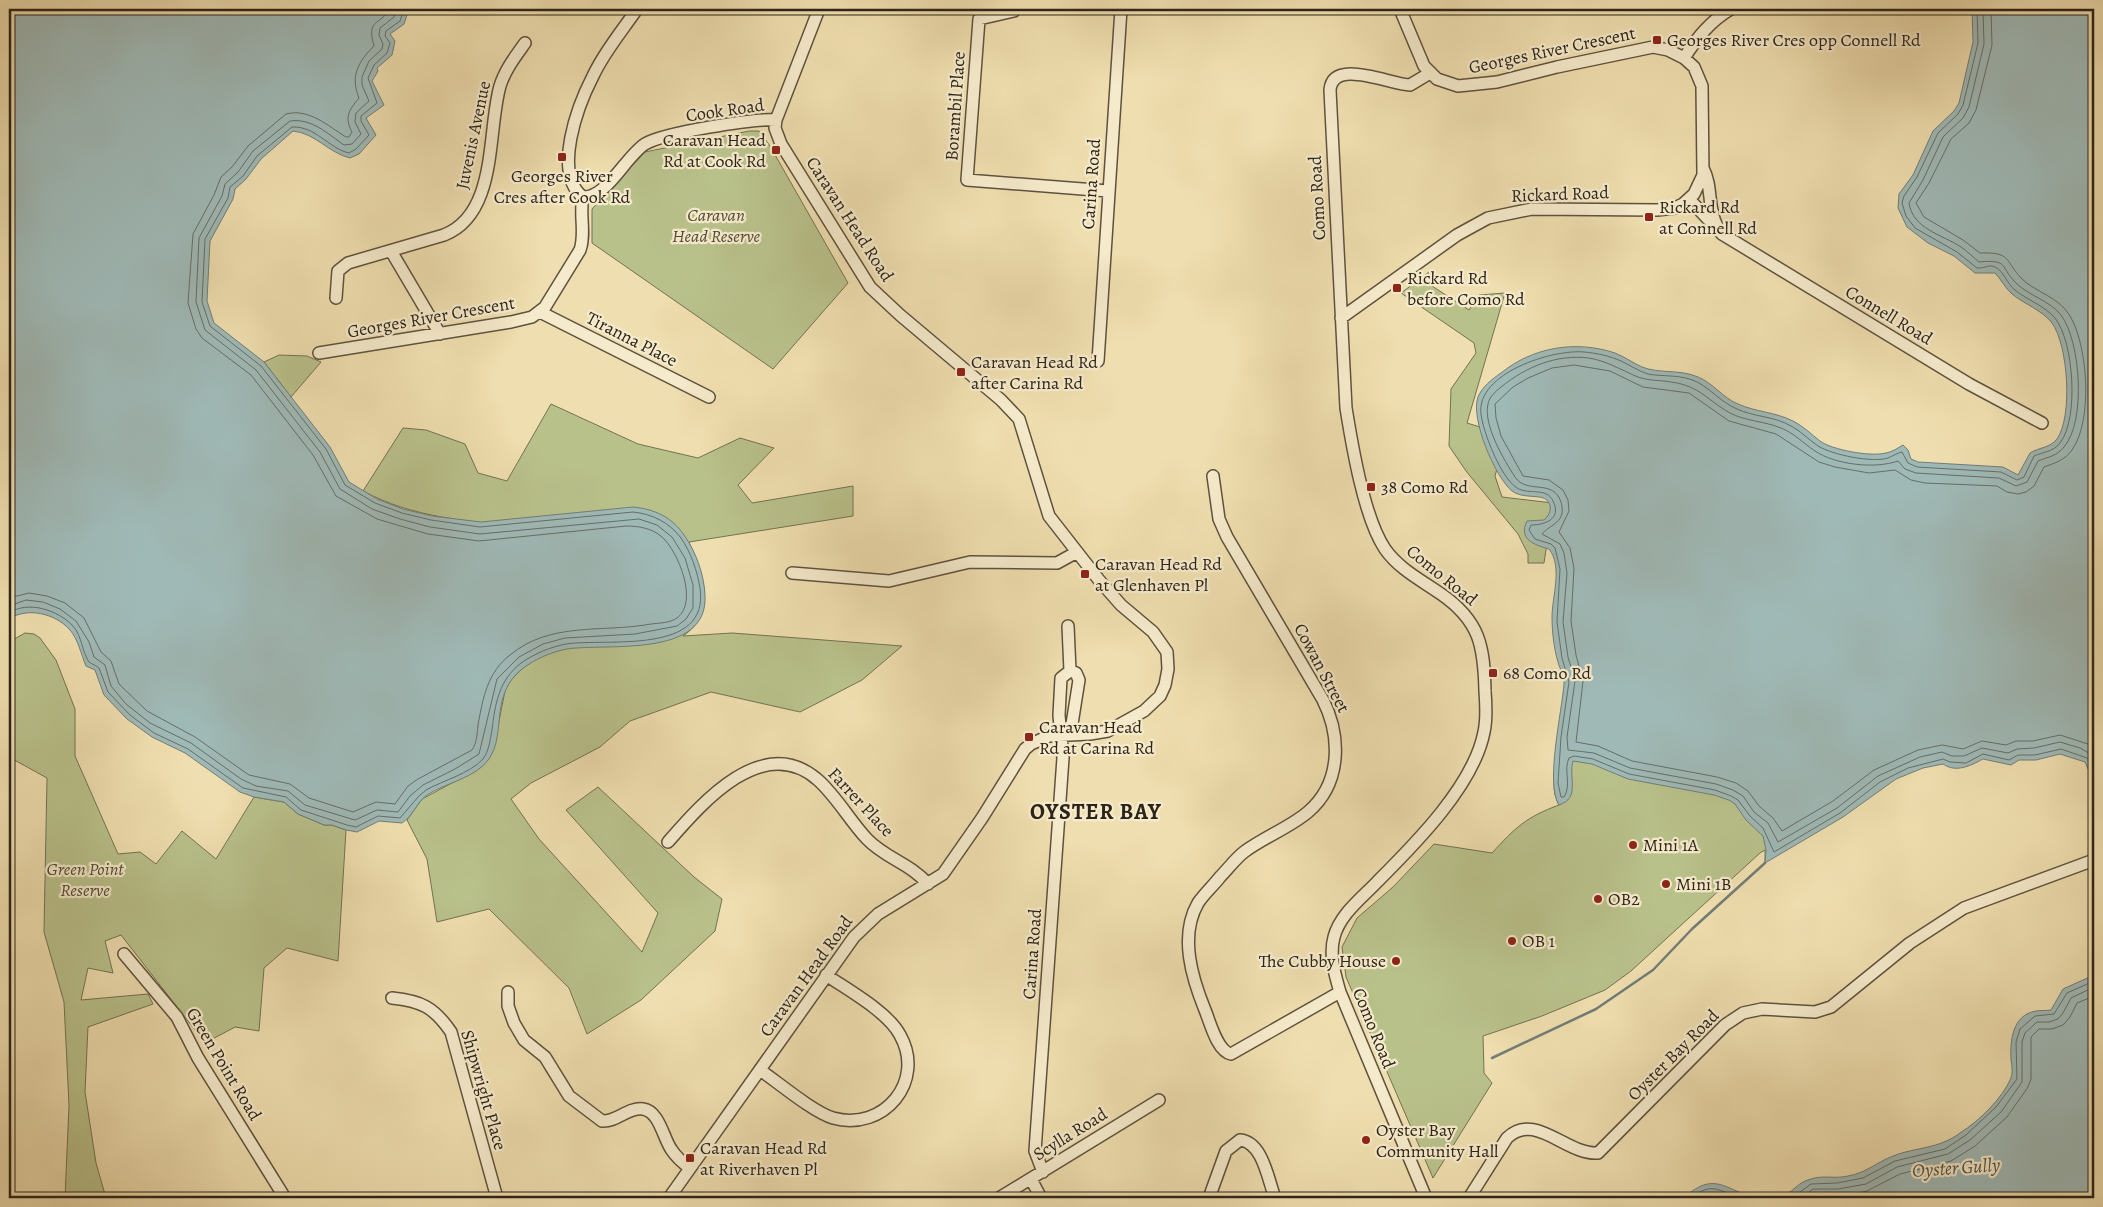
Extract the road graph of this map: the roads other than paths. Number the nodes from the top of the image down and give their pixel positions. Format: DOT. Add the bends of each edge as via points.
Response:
graph roads {
  1 [pos="637,9"];
  2 [pos="819,9"];
  3 [pos="1120,9"];
  4 [pos="1400,9"];
  5 [pos="1732,9"];
  6 [pos="1014,11"];
  7 [pos="525,43"];
  8 [pos="1684,58"];
  9 [pos="1430,73"];
  10 [pos="776,120"];
  11 [pos="1703,168"];
  12 [pos="1108,192"];
  13 [pos="583,197"];
  14 [pos="1689,199"];
  15 [pos="1720,232"];
  16 [pos="391,251"];
  17 [pos="336,298"];
  18 [pos="540,312"];
  19 [pos="1341,318"];
  20 [pos="440,334"];
  21 [pos="319,354"];
  22 [pos="1098,361"];
  23 [pos="709,397"];
  24 [pos="2042,422"];
  25 [pos="1213,476"];
  26 [pos="1077,552"];
  27 [pos="792,574"];
  28 [pos="1068,626"];
  29 [pos="1070,671"];
  30 [pos="1061,736"];
  31 [pos="668,842"];
  32 [pos="2094,860"];
  33 [pos="928,884"];
  34 [pos="124,954"];
  35 [pos="826,975"];
  36 [pos="508,992"];
  37 [pos="1340,992"];
  38 [pos="392,998"];
  39 [pos="760,1070"];
  40 [pos="1159,1100"];
  41 [pos="690,1168"];
  42 [pos="1042,1172"];
  43 [pos="1031,1179"];
  44 [pos="285,1198"];
  45 [pos="497,1198"];
  46 [pos="669,1198"];
  47 [pos="999,1198"];
  48 [pos="1041,1198"];
  49 [pos="1209,1198"];
  50 [pos="1275,1198"];
  51 [pos="1426,1198"];
  52 [pos="1469,1198"];
  1 -- 13 [label="street" via="584,94 571,141 570,180"];
  2 -- 10 [label="street, Cook Road"];
  3 -- 12 [label="street, Carina Road"];
  4 -- 9 [label="street"];
  5 -- 8 [label="street" via="1704,30"];
  6 -- 12 [label="street, Borambil Place" via="979,19 967,180"];
  7 -- 16 [label="street, Juvenis Avenue" via="501,84 486,179 468,218 452,232"];
  8 -- 9 [label="street, Georges River Crescent" via="1653,47 1471,86 1447,84"];
  8 -- 11 [label="street" via="1694,67 1702,86"];
  9 -- 19 [label="street, Como Road" via="1410,85 1348,73 1336,76 1331,82"];
  10 -- 13 [label="street, Cook Road" via="748,121 650,141 636,151 596,195"];
  10 -- 26 [label="street, Caravan Head Road" via="775,128 781,144 870,287 1019,419 1050,516"];
  11 -- 14 [label="street" via="1700,182"];
  11 -- 15 [label="street" via="1710,183 1713,220"];
  12 -- 22 [label="street, Carina Road"];
  13 -- 18 [label="street, Georges River Crescent" via="580,250"];
  14 -- 15 [label="street, Connell Road"];
  14 -- 19 [label="street, Rickard Road" via="1675,208 1657,210 1532,209 1488,218 1457,235"];
  15 -- 24 [label="street, Connell Road" via="1968,384"];
  16 -- 17 [label="street, Juvenis Avenue" via="342,267 336,281"];
  16 -- 20 [label="street"];
  18 -- 20 [label="street, Georges River Crescent" via="511,322"];
  18 -- 23 [label="street, Tiranna Place"];
  19 -- 37 [label="street, Como Road" via="1350,431 1376,533 1396,561 1456,605 1477,630 1485,662 1486,712 1480,750 1455,792 1412,846 1341,921 1332,953"];
  20 -- 21 [label="street, Georges River Crescent"];
  25 -- 37 [label="street, Cowan Street" via="1219,519 1324,700 1334,726 1336,748 1329,784 1315,805 1241,855 1203,896 1193,915 1189,935 1191,967 1202,1003 1226,1053 1235,1053"];
  26 -- 27 [label="street" via="1057,563 970,562 889,581"];
  26 -- 30 [label="street, Caravan Head Road" via="1121,605 1162,642 1168,669 1160,696 1134,718 1108,731"];
  28 -- 29 [label="street, Carina Road"];
  29 -- 30 [label="street, Carina Road" via="1061,678"];
  29 -- 30 [label="street, Carina Road" via="1079,680 1072,724"];
  30 -- 33 [label="street, Caravan Head Road" via="1039,739 1025,749 951,864"];
  30 -- 42 [label="street, Carina Road" via="1063,758 1035,1151"];
  31 -- 33 [label="street, Farrer Place" via="697,810 735,779 755,768 781,764 795,766 819,781 869,841 914,870"];
  32 -- 52 [label="street, Oyster Bay Road" via="1990,898 1948,918 1875,969 1831,1008 1815,1012 1762,1009 1743,1013 1725,1025 1598,1153 1588,1154 1534,1128 1515,1131"];
  33 -- 35 [label="street, Caravan Head Road" via="869,921"];
  34 -- 44 [label="street, Green Point Road" via="177,1017 198,1058"];
  35 -- 39 [label="street, Caravan Head Road"];
  35 -- 39 [label="street" via="887,1018 900,1034 908,1062 905,1081 896,1098 882,1112 867,1119 834,1118 820,1112"];
  36 -- 41 [label="street" via="508,1006 520,1034 545,1057 577,1104 602,1121 616,1119 641,1108 647,1110 656,1118 671,1149"];
  37 -- 51 [label="street, Como Road"];
  38 -- 45 [label="street, Shipwright Place" via="414,1001 427,1007 440,1016 451,1032"];
  39 -- 41 [label="street, Caravan Head Road"];
  40 -- 42 [label="street, Scylla Road"];
  41 -- 46 [label="street, Caravan Head Road"];
  42 -- 43 [label="street, Scylla Road"];
  43 -- 47 [label="street, Scylla Road"];
  43 -- 48 [label="street"];
  49 -- 50 [label="street" via="1226,1151 1240,1140 1249,1141 1256,1148"];
}
